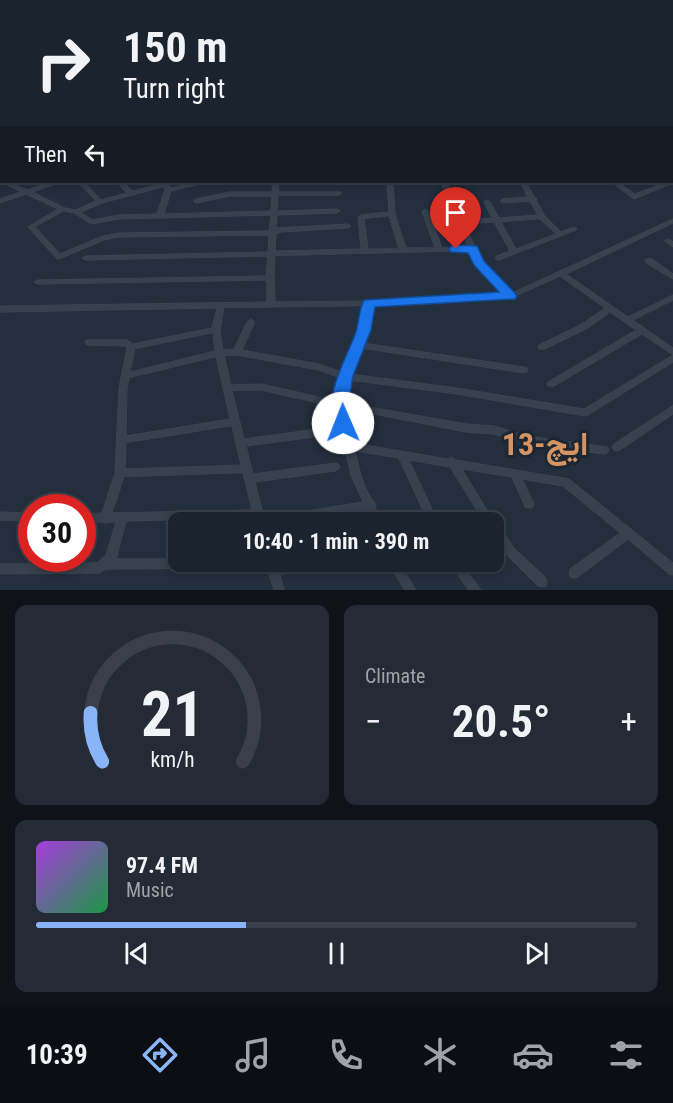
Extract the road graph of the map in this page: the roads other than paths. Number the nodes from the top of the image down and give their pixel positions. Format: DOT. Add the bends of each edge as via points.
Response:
graph roads {
  1 [pos="11,183"];
  2 [pos="50,183"];
  3 [pos="82,183"];
  4 [pos="120,183"];
  5 [pos="198,183"];
  6 [pos="276,183"];
  7 [pos="390,183"];
  8 [pos="444,183"];
  9 [pos="524,183"];
  10 [pos="615,183"];
  11 [pos="667,183"];
  12 [pos="27,190"];
  13 [pos="168,190"];
  14 [pos="339,193"];
  15 [pos="131,194"];
  16 [pos="274,195"];
  17 [pos="534,199"];
  18 [pos="0,201"];
  19 [pos="196,201"];
  20 [pos="503,201"];
  21 [pos="100,202"];
  22 [pos="487,202"];
  23 [pos="63,209"];
  24 [pos="337,211"];
  25 [pos="426,211"];
  26 [pos="76,212"];
  27 [pos="274,213"];
  28 [pos="392,214"];
  29 [pos="160,216"];
  30 [pos="542,217"];
  31 [pos="497,220"];
  32 [pos="673,221"];
  33 [pos="461,222"];
  34 [pos="348,226"];
  35 [pos="574,229"];
  36 [pos="273,232"];
  37 [pos="560,234"];
  38 [pos="439,249"];
  39 [pos="472,249"];
  40 [pos="403,250"];
  41 [pos="365,251"];
  42 [pos="514,252"];
  43 [pos="271,254"];
  44 [pos="86,258"];
  45 [pos="499,258"];
  46 [pos="649,261"];
  47 [pos="560,273"];
  48 [pos="673,277"];
  49 [pos="270,278"];
  50 [pos="38,282"];
  51 [pos="511,296"];
  52 [pos="673,297"];
  53 [pos="369,303"];
  54 [pos="271,304"];
  55 [pos="221,305"];
  56 [pos="610,308"];
  57 [pos="0,309"];
  58 [pos="628,320"];
  59 [pos="251,322"];
  60 [pos="216,330"];
  61 [pos="642,330"];
  62 [pos="89,342"];
  63 [pos="358,345"];
  64 [pos="131,347"];
  65 [pos="542,347"];
  66 [pos="237,352"];
  67 [pos="673,352"];
  68 [pos="219,353"];
  69 [pos="673,358"];
  70 [pos="524,370"];
  71 [pos="125,376"];
  72 [pos="345,376"];
  73 [pos="551,384"];
  74 [pos="226,388"];
  75 [pos="340,408"];
  76 [pos="673,409"];
  77 [pos="234,422"];
  78 [pos="123,440"];
  79 [pos="240,443"];
  80 [pos="348,446"];
  81 [pos="617,447"];
  82 [pos="331,448"];
  83 [pos="604,450"];
  84 [pos="402,454"];
  85 [pos="452,461"];
  86 [pos="335,467"];
  87 [pos="120,473"];
  88 [pos="247,474"];
  89 [pos="515,474"];
  90 [pos="529,504"];
  91 [pos="371,505"];
  92 [pos="256,512"];
  93 [pos="327,512"];
  94 [pos="373,512"];
  95 [pos="428,512"];
  96 [pos="483,512"];
  97 [pos="0,516"];
  98 [pos="18,517"];
  99 [pos="96,519"];
  100 [pos="105,519"];
  101 [pos="122,519"];
  102 [pos="168,519"];
  103 [pos="628,533"];
  104 [pos="504,542"];
  105 [pos="104,564"];
  106 [pos="168,564"];
  107 [pos="0,569"];
  108 [pos="673,570"];
  109 [pos="273,572"];
  110 [pos="399,572"];
  111 [pos="462,572"];
  112 [pos="574,573"];
  113 [pos="542,582"];
  114 [pos="279,590"];
  115 [pos="411,590"];
  116 [pos="476,590"];
  1 -- 12 [label="street"];
  2 -- 12 [label="street"];
  3 -- 21 [label="street"];
  4 -- 15 [label="street"];
  5 -- 13 [label="street"];
  6 -- 16 [label="street"];
  7 -- 28 [label="street"];
  8 -- 33 [label="street"];
  9 -- 17 [label="street"];
  10 -- 11 [label="street" via="634,197"];
  12 -- 18 [label="street"];
  12 -- 23 [label="street"];
  13 -- 15 [label="street" via="164,185"];
  13 -- 29 [label="street"];
  14 -- 16 [label="street"];
  15 -- 21 [label="street"];
  16 -- 19 [label="street" via="230,194"];
  16 -- 27 [label="street"];
  17 -- 20 [label="street"];
  17 -- 30 [label="street"];
  21 -- 26 [label="street"];
  22 -- 31 [label="street"];
  23 -- 26 [label="street"];
  23 -- 36 [label="street" via="31,227 59,257 102,238 119,235"];
  24 -- 27 [label="street"];
  25 -- 38 [label="street"];
  26 -- 29 [label="street" via="91,222"];
  27 -- 29 [label="street"];
  27 -- 36 [label="street"];
  28 -- 40 [label="street"];
  28 -- 41 [label="street" via="361,217"];
  30 -- 31 [label="street"];
  30 -- 37 [label="street"];
  31 -- 33 [label="street"];
  31 -- 42 [label="street"];
  32 -- 47 [label="street"];
  33 -- 39 [label="street"];
  34 -- 36 [label="street"];
  35 -- 37 [label="street"];
  36 -- 43 [label="street"];
  37 -- 42 [label="street"];
  38 -- 39 [label="street"];
  38 -- 40 [label="street"];
  39 -- 51 [label="street" via="478,263"];
  40 -- 41 [label="street"];
  41 -- 43 [label="street"];
  42 -- 45 [label="street"];
  43 -- 44 [label="street"];
  43 -- 49 [label="street"];
  46 -- 48 [label="street"];
  47 -- 51 [label="street"];
  47 -- 56 [label="street"];
  49 -- 50 [label="street"];
  49 -- 54 [label="street"];
  51 -- 53 [label="street"];
  52 -- 58 [label="street"];
  53 -- 54 [label="street"];
  53 -- 63 [label="street"];
  54 -- 55 [label="street"];
  55 -- 57 [label="street"];
  55 -- 60 [label="street"];
  56 -- 58 [label="street"];
  56 -- 65 [label="street" via="585,326"];
  58 -- 61 [label="street"];
  59 -- 66 [label="street"];
  60 -- 64 [label="street"];
  60 -- 68 [label="street"];
  61 -- 67 [label="street"];
  61 -- 73 [label="street"];
  62 -- 64 [label="street" via="127,343"];
  63 -- 70 [label="street"];
  63 -- 72 [label="street"];
  64 -- 71 [label="street"];
  66 -- 68 [label="street"];
  66 -- 72 [label="street" via="319,366"];
  68 -- 71 [label="street"];
  68 -- 74 [label="street"];
  69 -- 72 [label="street" via="585,413"];
  71 -- 78 [label="street"];
  72 -- 75 [label="street"];
  74 -- 75 [label="street" via="261,387"];
  74 -- 77 [label="street"];
  75 -- 80 [label="street"];
  75 -- 83 [label="street"];
  76 -- 81 [label="street"];
  77 -- 78 [label="street"];
  77 -- 79 [label="street"];
  78 -- 87 [label="street"];
  79 -- 82 [label="street" via="317,433"];
  79 -- 88 [label="street"];
  80 -- 84 [label="street"];
  80 -- 91 [label="street" via="356,475"];
  84 -- 85 [label="street"];
  84 -- 95 [label="street"];
  85 -- 89 [label="street"];
  85 -- 96 [label="street"];
  86 -- 88 [label="street"];
  87 -- 88 [label="street"];
  87 -- 100 [label="street"];
  88 -- 92 [label="street"];
  89 -- 90 [label="street"];
  89 -- 103 [label="street" via="567,482"];
  91 -- 93 [label="street"];
  91 -- 94 [label="street"];
  97 -- 98 [label="street"];
  99 -- 100 [label="street"];
  100 -- 101 [label="street"];
  101 -- 102 [label="street"];
  101 -- 105 [label="street" via="111,558"];
  103 -- 108 [label="street"];
  103 -- 112 [label="street"];
  104 -- 113 [label="street"];
  105 -- 106 [label="street"];
  105 -- 107 [label="street" via="99,568"];
  109 -- 114 [label="street"];
  110 -- 115 [label="street"];
  111 -- 116 [label="street"];
}
